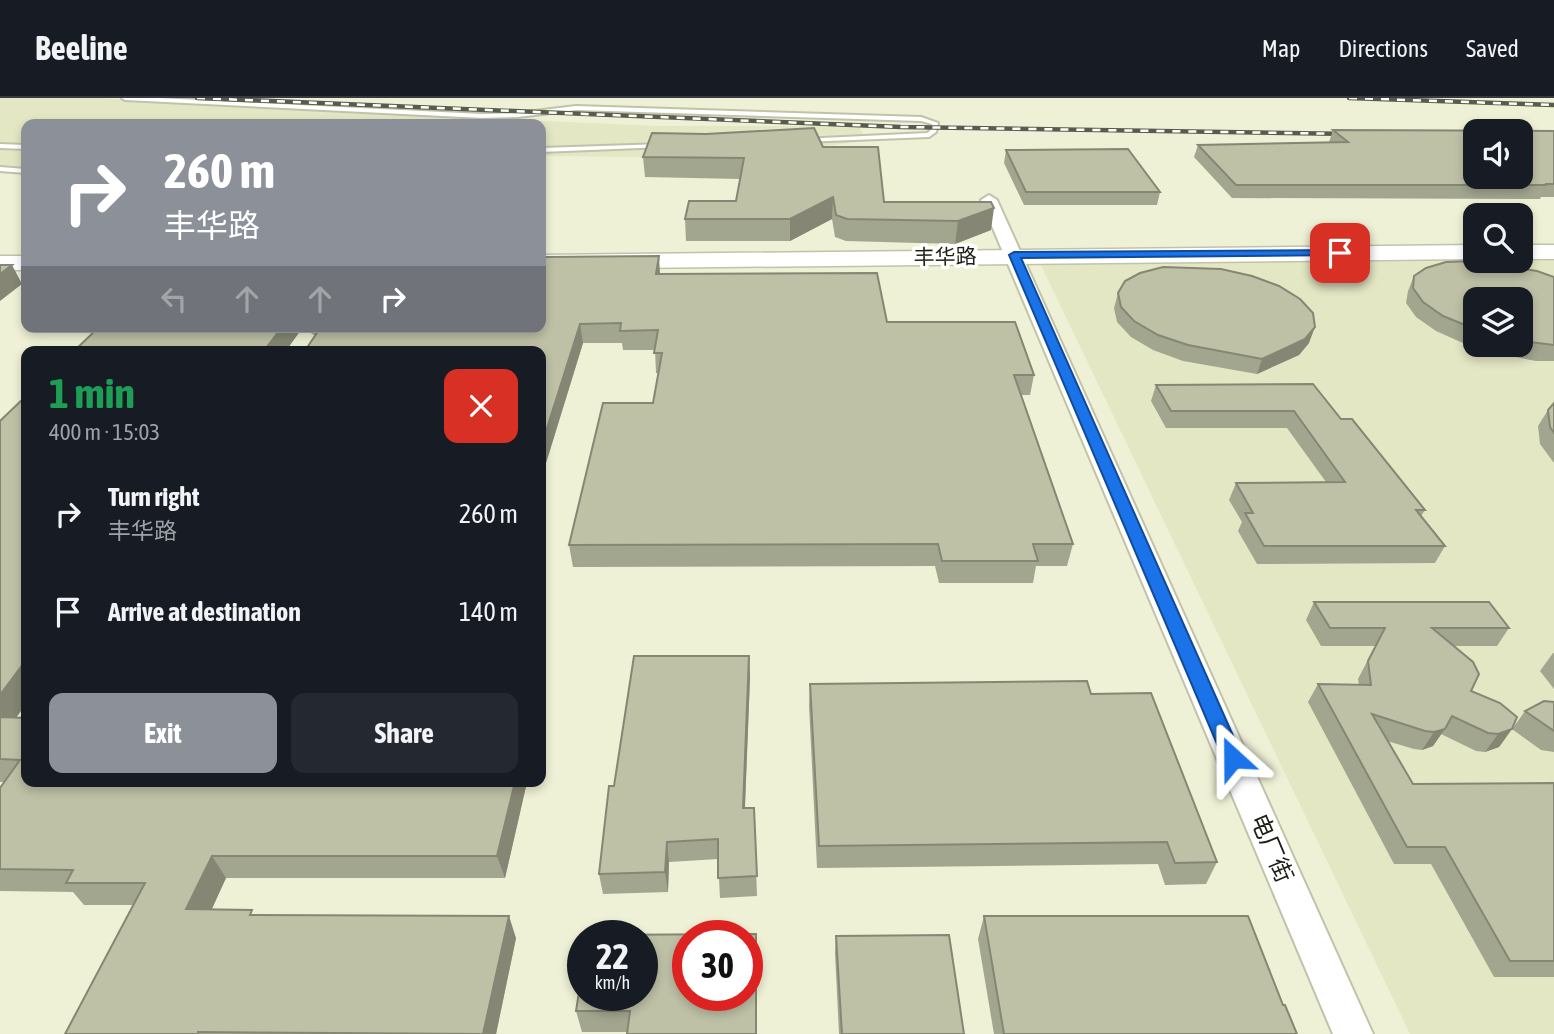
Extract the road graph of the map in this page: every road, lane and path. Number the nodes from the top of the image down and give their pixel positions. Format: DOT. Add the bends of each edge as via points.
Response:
graph roads {
  1 [pos="125,98"];
  2 [pos="796,141"];
  3 [pos="0,146"];
  4 [pos="672,146"];
  5 [pos="21,147"];
  6 [pos="546,150"];
  7 [pos="0,169"];
  8 [pos="21,171"];
  9 [pos="989,200"];
  10 [pos="1554,251"];
  11 [pos="1463,252"];
  12 [pos="1533,252"];
  13 [pos="1014,255"];
  14 [pos="546,262"];
  15 [pos="0,263"];
  16 [pos="21,263"];
  17 [pos="1353,1034"];
  1 -- 2 [label="lane" via="482,116 589,108 936,123 929,135"];
  3 -- 5 [label="lane"];
  4 -- 6 [label="lane"];
  7 -- 8 [label="lane"];
  9 -- 13 [label="street, 电厂街"];
  10 -- 12 [label="street"];
  11 -- 13 [label="street, 丰华路"];
  13 -- 14 [label="street, 丰华路"];
  13 -- 17 [label="street, 电厂街"];
  15 -- 16 [label="street"];
}
